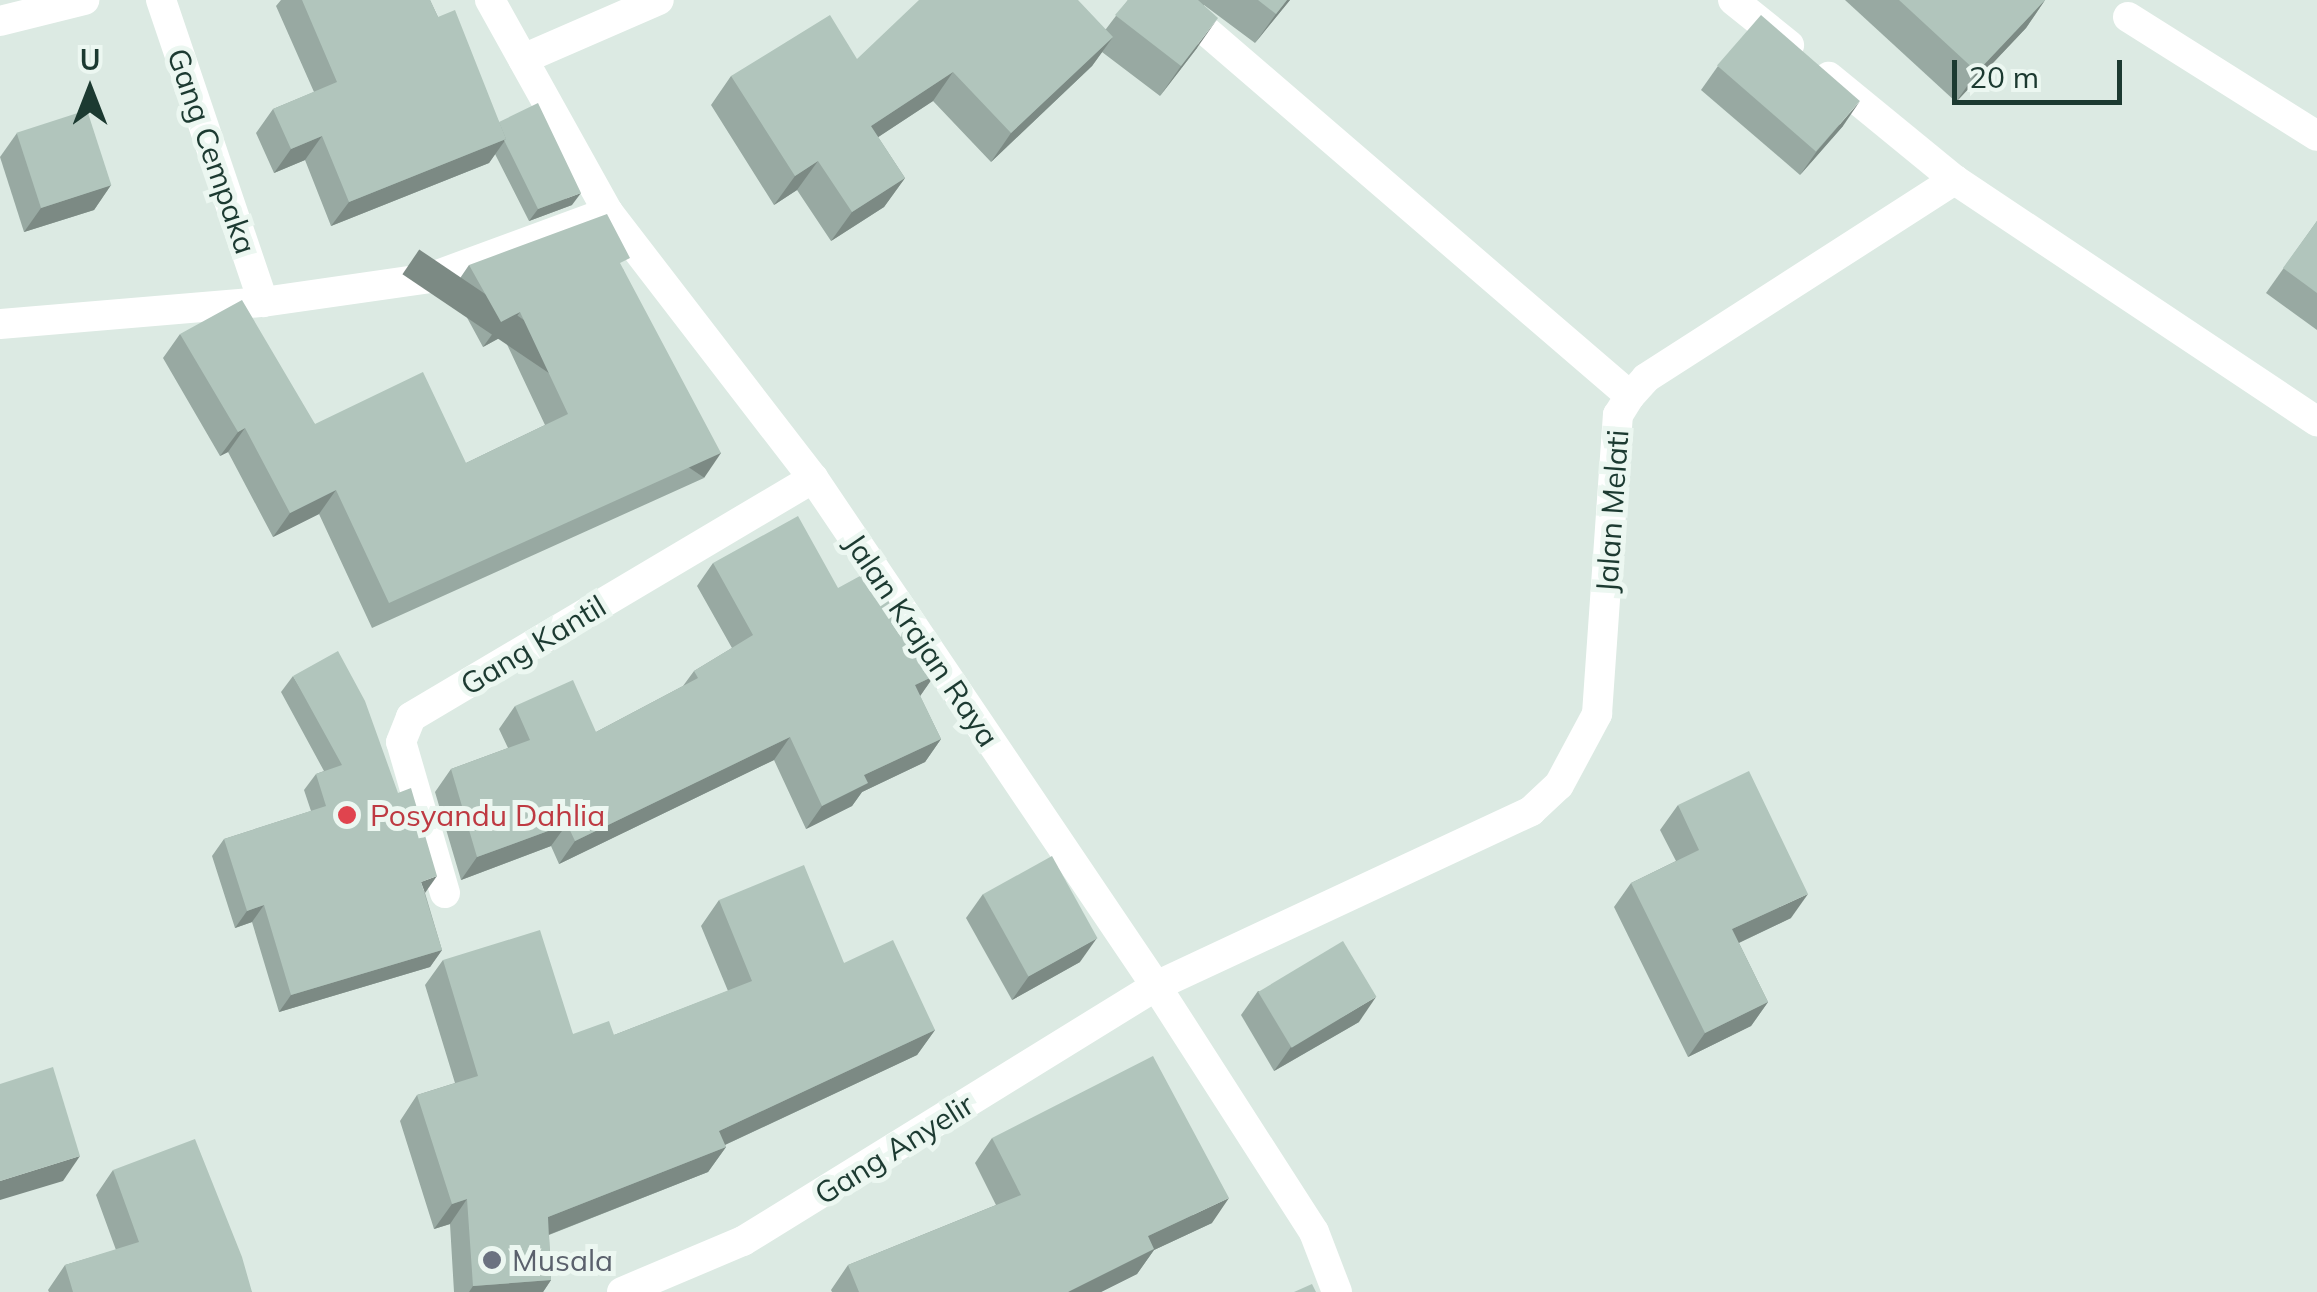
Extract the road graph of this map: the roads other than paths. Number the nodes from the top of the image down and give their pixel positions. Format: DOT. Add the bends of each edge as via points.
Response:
graph roads {
  1 [pos="84,0"];
  2 [pos="161,0"];
  3 [pos="490,0"];
  4 [pos="660,0"];
  5 [pos="1170,0"];
  6 [pos="1733,0"];
  7 [pos="2128,17"];
  8 [pos="0,21"];
  9 [pos="523,59"];
  10 [pos="2317,136"];
  11 [pos="1955,180"];
  12 [pos="608,212"];
  13 [pos="263,302"];
  14 [pos="0,324"];
  15 [pos="1630,396"];
  16 [pos="2317,421"];
  17 [pos="813,478"];
  18 [pos="445,893"];
  19 [pos="1156,986"];
  20 [pos="622,1292"];
  21 [pos="1337,1292"];
  1 -- 8 [label="street"];
  2 -- 13 [label="street, Gang Cempaka"];
  3 -- 9 [label="street, Jalan Krajan Raya"];
  4 -- 9 [label="street"];
  5 -- 15 [label="street"];
  6 -- 11 [label="street"];
  7 -- 10 [label="street"];
  9 -- 12 [label="street, Jalan Krajan Raya"];
  11 -- 15 [label="street, Jalan Melati" via="1646,378"];
  11 -- 16 [label="street"];
  12 -- 13 [label="street" via="430,278"];
  12 -- 17 [label="street, Jalan Krajan Raya"];
  13 -- 14 [label="street"];
  15 -- 19 [label="street, Jalan Melati" via="1618,415 1597,714 1559,785 1531,811"];
  17 -- 18 [label="street, Gang Kantil" via="411,718 402,742"];
  17 -- 19 [label="street, Jalan Krajan Raya"];
  19 -- 20 [label="street, Gang Anyelir" via="743,1241"];
  19 -- 21 [label="street, Jalan Krajan Raya" via="1314,1232"];
}
